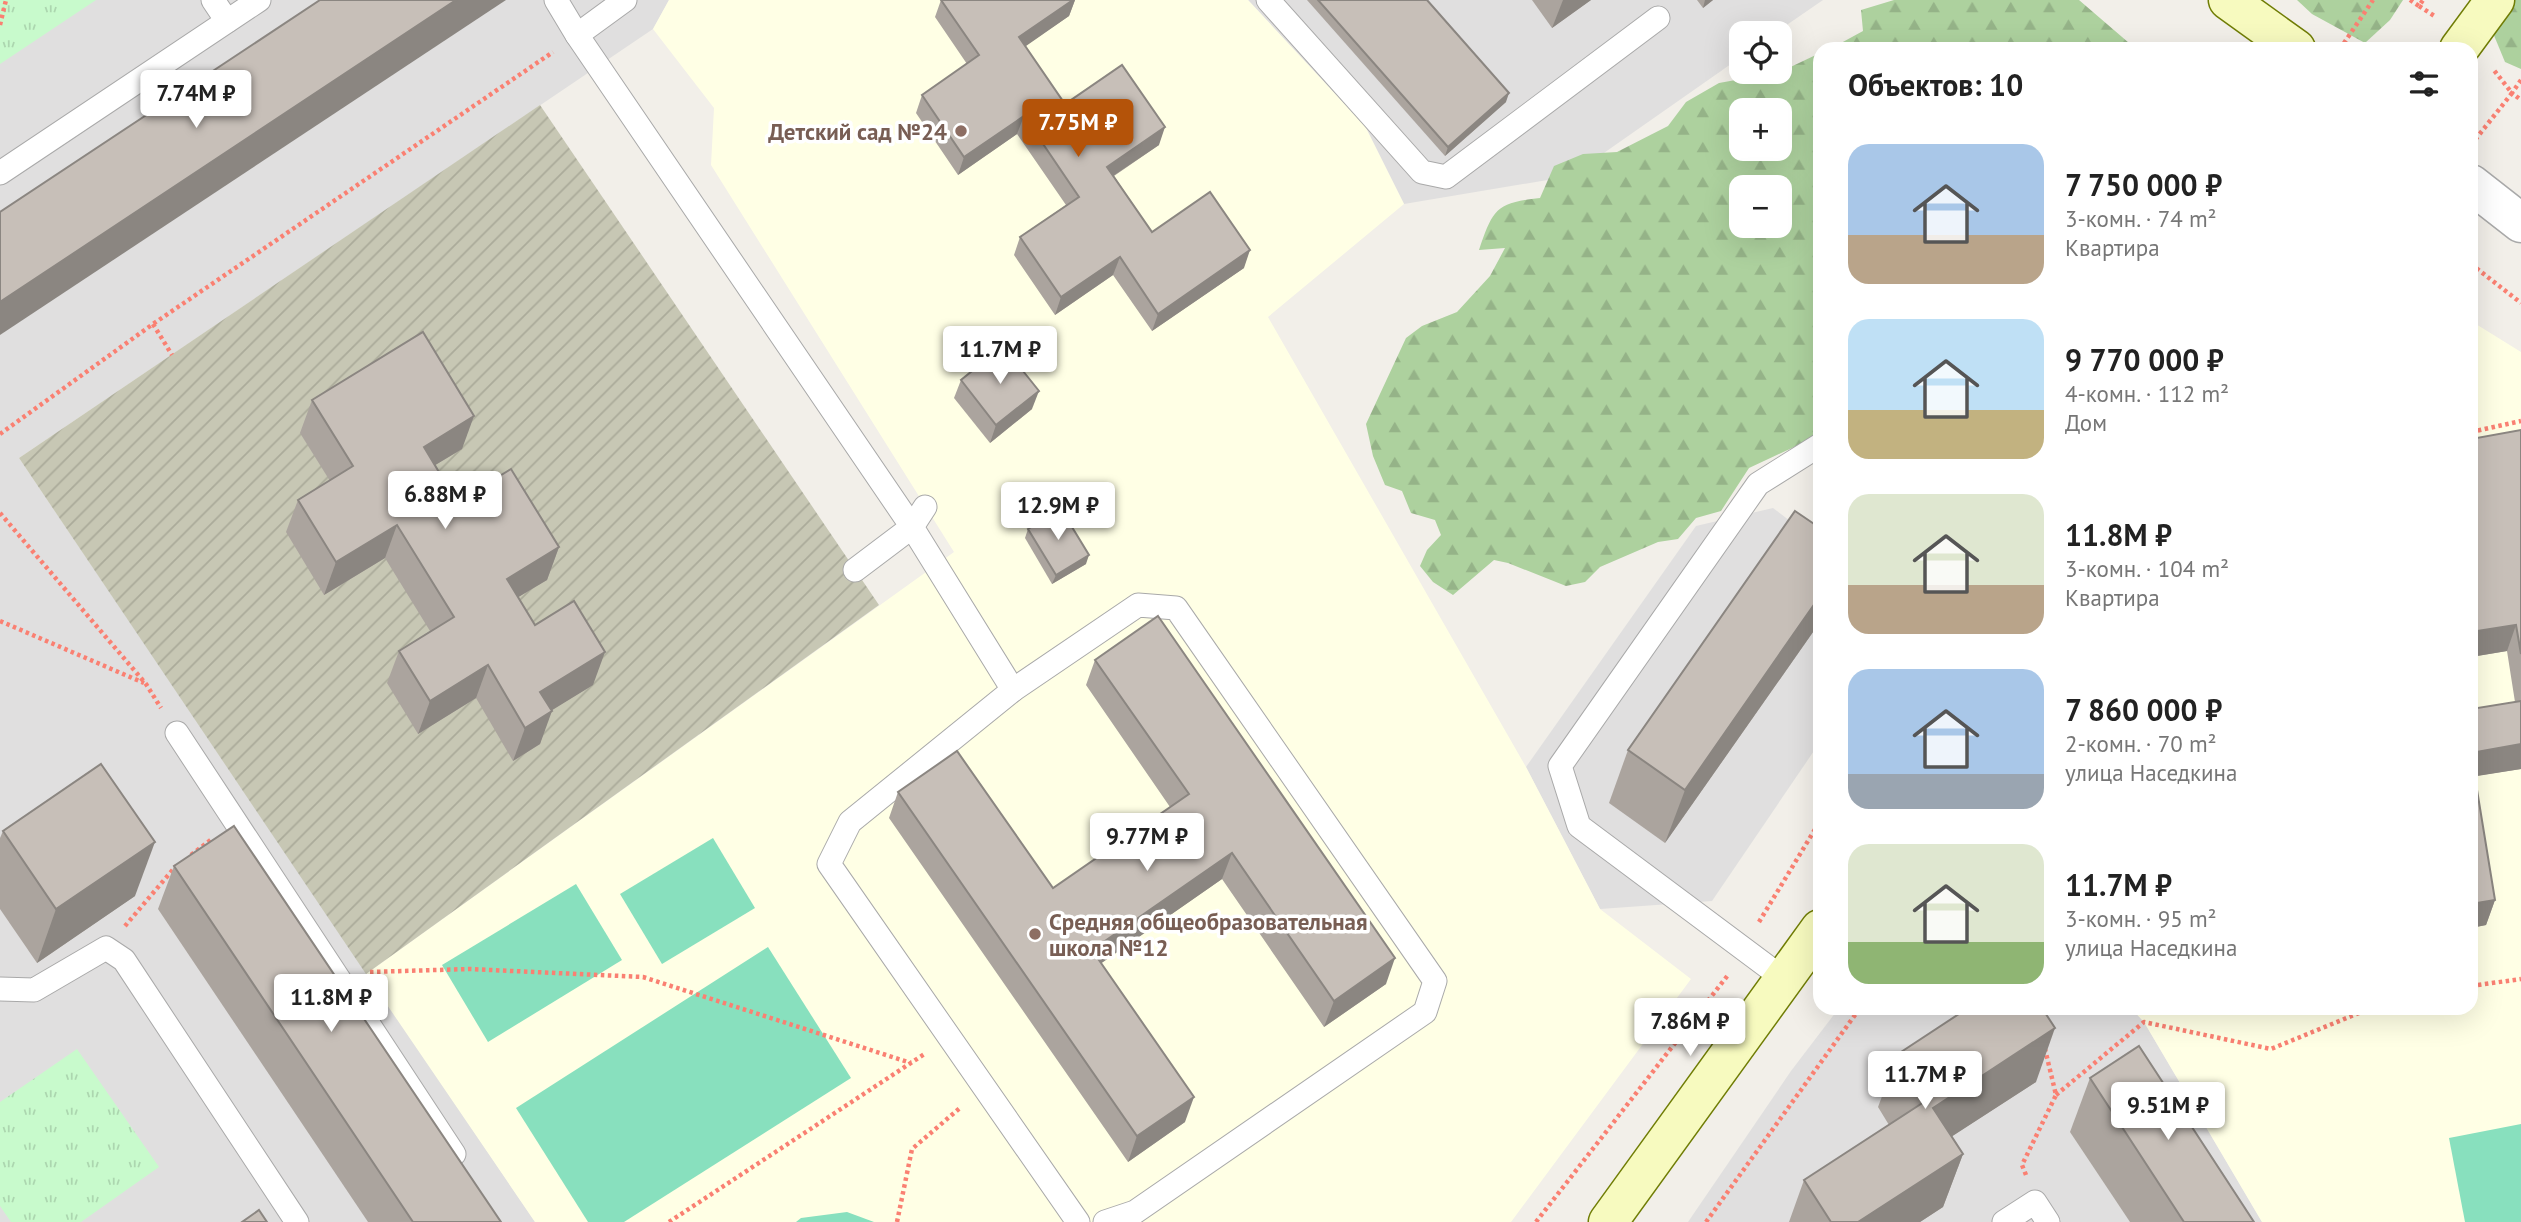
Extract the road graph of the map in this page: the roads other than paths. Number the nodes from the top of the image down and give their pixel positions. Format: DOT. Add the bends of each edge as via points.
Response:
graph roads {
  1 [pos="213,0"];
  2 [pos="259,0"];
  3 [pos="556,0"];
  4 [pos="625,0"];
  5 [pos="1268,0"];
  6 [pos="2228,0"];
  7 [pos="2495,0"];
  8 [pos="1658,18"];
  9 [pos="227,21"];
  10 [pos="577,36"];
  11 [pos="2286,42"];
  12 [pos="2464,42"];
  13 [pos="0,173"];
  14 [pos="2478,189"];
  15 [pos="2521,223"];
  16 [pos="1813,449"];
  17 [pos="925,507"];
  18 [pos="912,527"];
  19 [pos="855,570"];
  20 [pos="1013,690"];
  21 [pos="177,733"];
  22 [pos="1813,939"];
  23 [pos="1784,979"];
  24 [pos="0,989"];
  25 [pos="470,1177"];
  26 [pos="297,1222"];
  27 [pos="1078,1222"];
  28 [pos="1105,1222"];
  29 [pos="1608,1222"];
  30 [pos="2004,1222"];
  31 [pos="2049,1222"];
  1 -- 9 [label="lane"];
  2 -- 9 [label="lane"];
  3 -- 10 [label="lane"];
  4 -- 10 [label="lane"];
  5 -- 8 [label="lane" via="1422,172 1446,177"];
  6 -- 11 [label="main road"];
  7 -- 12 [label="main road"];
  9 -- 13 [label="lane"];
  10 -- 18 [label="lane"];
  14 -- 15 [label="street"];
  16 -- 23 [label="lane" via="1758,484 1560,766 1579,826"];
  17 -- 18 [label="lane"];
  18 -- 19 [label="lane"];
  18 -- 20 [label="lane"];
  20 -- 27 [label="lane" via="850,822 829,864"];
  20 -- 28 [label="lane" via="1138,605 1177,608 1435,981 1425,1012 1135,1212"];
  21 -- 25 [label="lane"];
  22 -- 23 [label="main road"];
  23 -- 29 [label="main road"];
  24 -- 26 [label="lane" via="34,989 106,947 124,960"];
  30 -- 31 [label="lane" via="2035,1202"];
}
